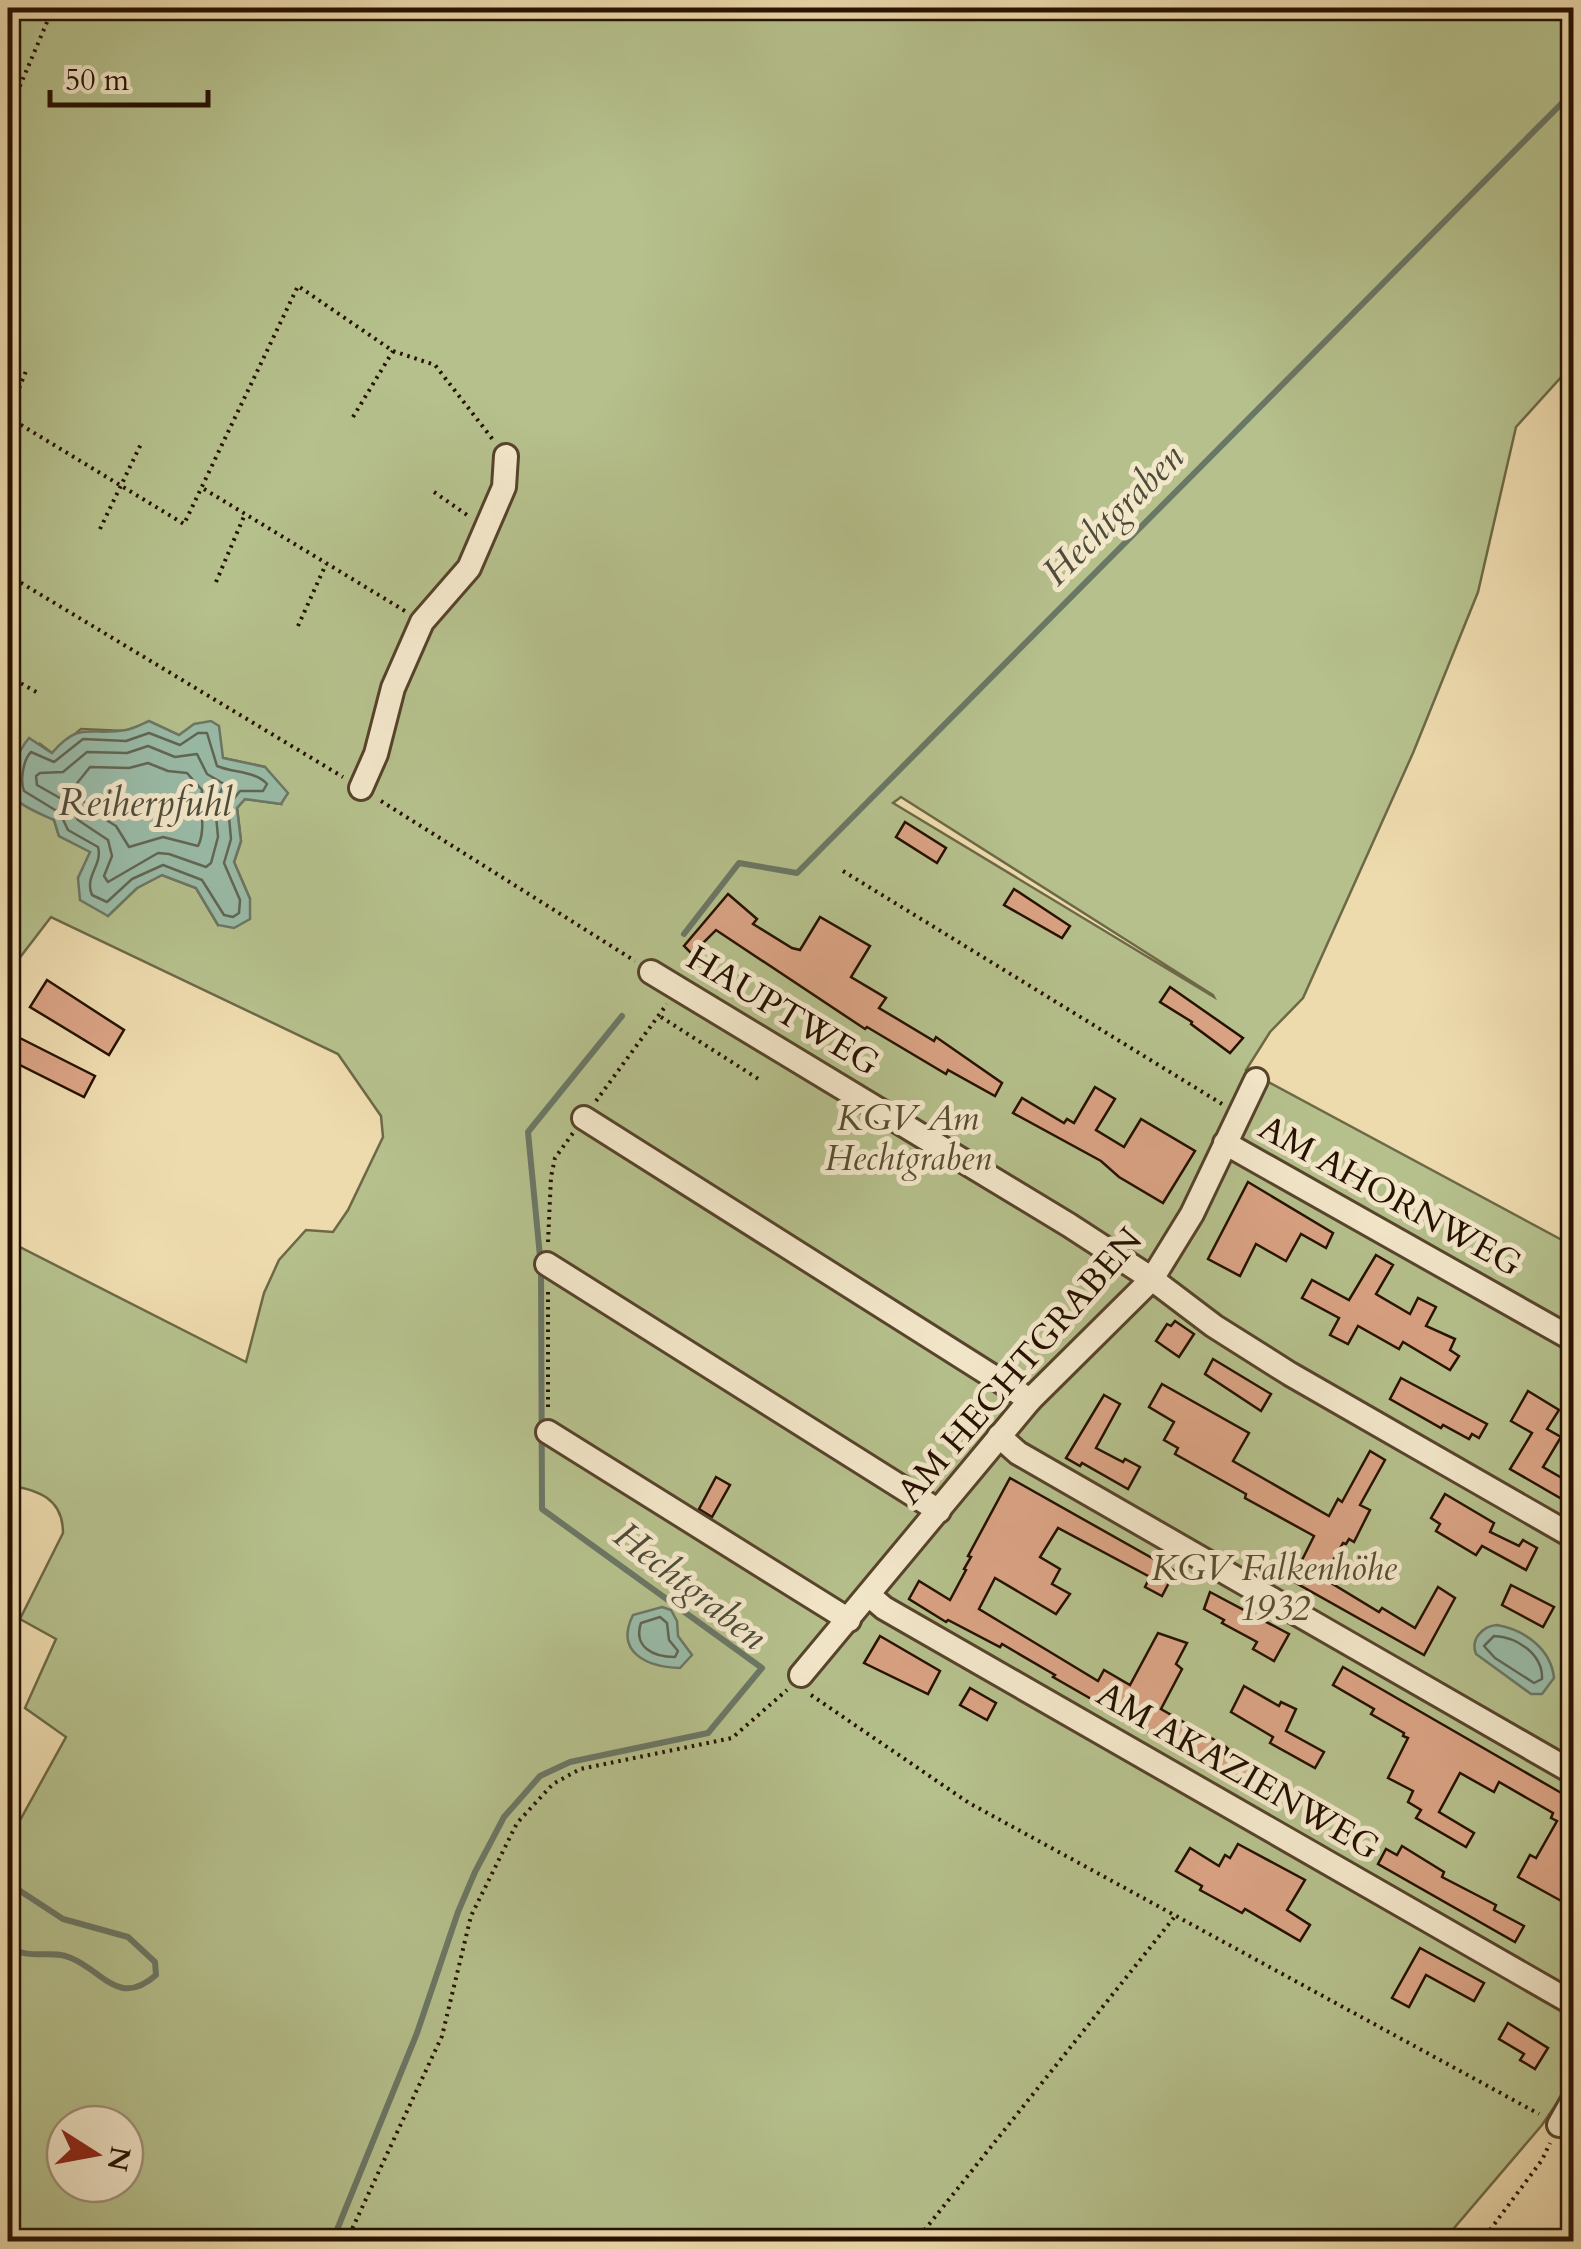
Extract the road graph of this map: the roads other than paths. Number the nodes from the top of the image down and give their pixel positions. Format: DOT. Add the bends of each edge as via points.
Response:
graph roads {
  1 [pos="506,456"];
  2 [pos="361,788"];
  3 [pos="651,972"];
  4 [pos="1256,1080"];
  5 [pos="584,1118"];
  6 [pos="1224,1142"];
  7 [pos="548,1264"];
  8 [pos="1152,1279"];
  9 [pos="1574,1340"];
  10 [pos="1030,1400"];
  11 [pos="548,1432"];
  12 [pos="999,1436"];
  13 [pos="939,1511"];
  14 [pos="1574,1537"];
  15 [pos="870,1596"];
  16 [pos="850,1620"];
  17 [pos="797,1679"];
  18 [pos="1574,1773"];
  19 [pos="1574,2004"];
  20 [pos="1574,2098"];
  21 [pos="1560,2126"];
  1 -- 2 [label="lane" via="504,486 469,568 422,622"];
  3 -- 8 [label="lane, HAUPTWEG"];
  4 -- 6 [label="lane, AM HECHTGRABEN"];
  5 -- 10 [label="lane"];
  6 -- 8 [label="lane, AM HECHTGRABEN" via="1192,1214"];
  6 -- 9 [label="lane, AM AHORNWEG"];
  7 -- 13 [label="lane"];
  8 -- 10 [label="lane, AM HECHTGRABEN"];
  8 -- 14 [label="lane, HAUPTWEG" via="1290,1374"];
  10 -- 12 [label="lane, AM HECHTGRABEN"];
  11 -- 16 [label="lane"];
  12 -- 13 [label="lane, AM HECHTGRABEN"];
  12 -- 18 [label="lane" via="1018,1453"];
  13 -- 15 [label="lane, AM HECHTGRABEN"];
  15 -- 16 [label="lane, AM HECHTGRABEN"];
  15 -- 19 [label="lane, AM AKAZIENWEG"];
  16 -- 17 [label="lane, AM HECHTGRABEN"];
  20 -- 21 [label="lane"];
}
